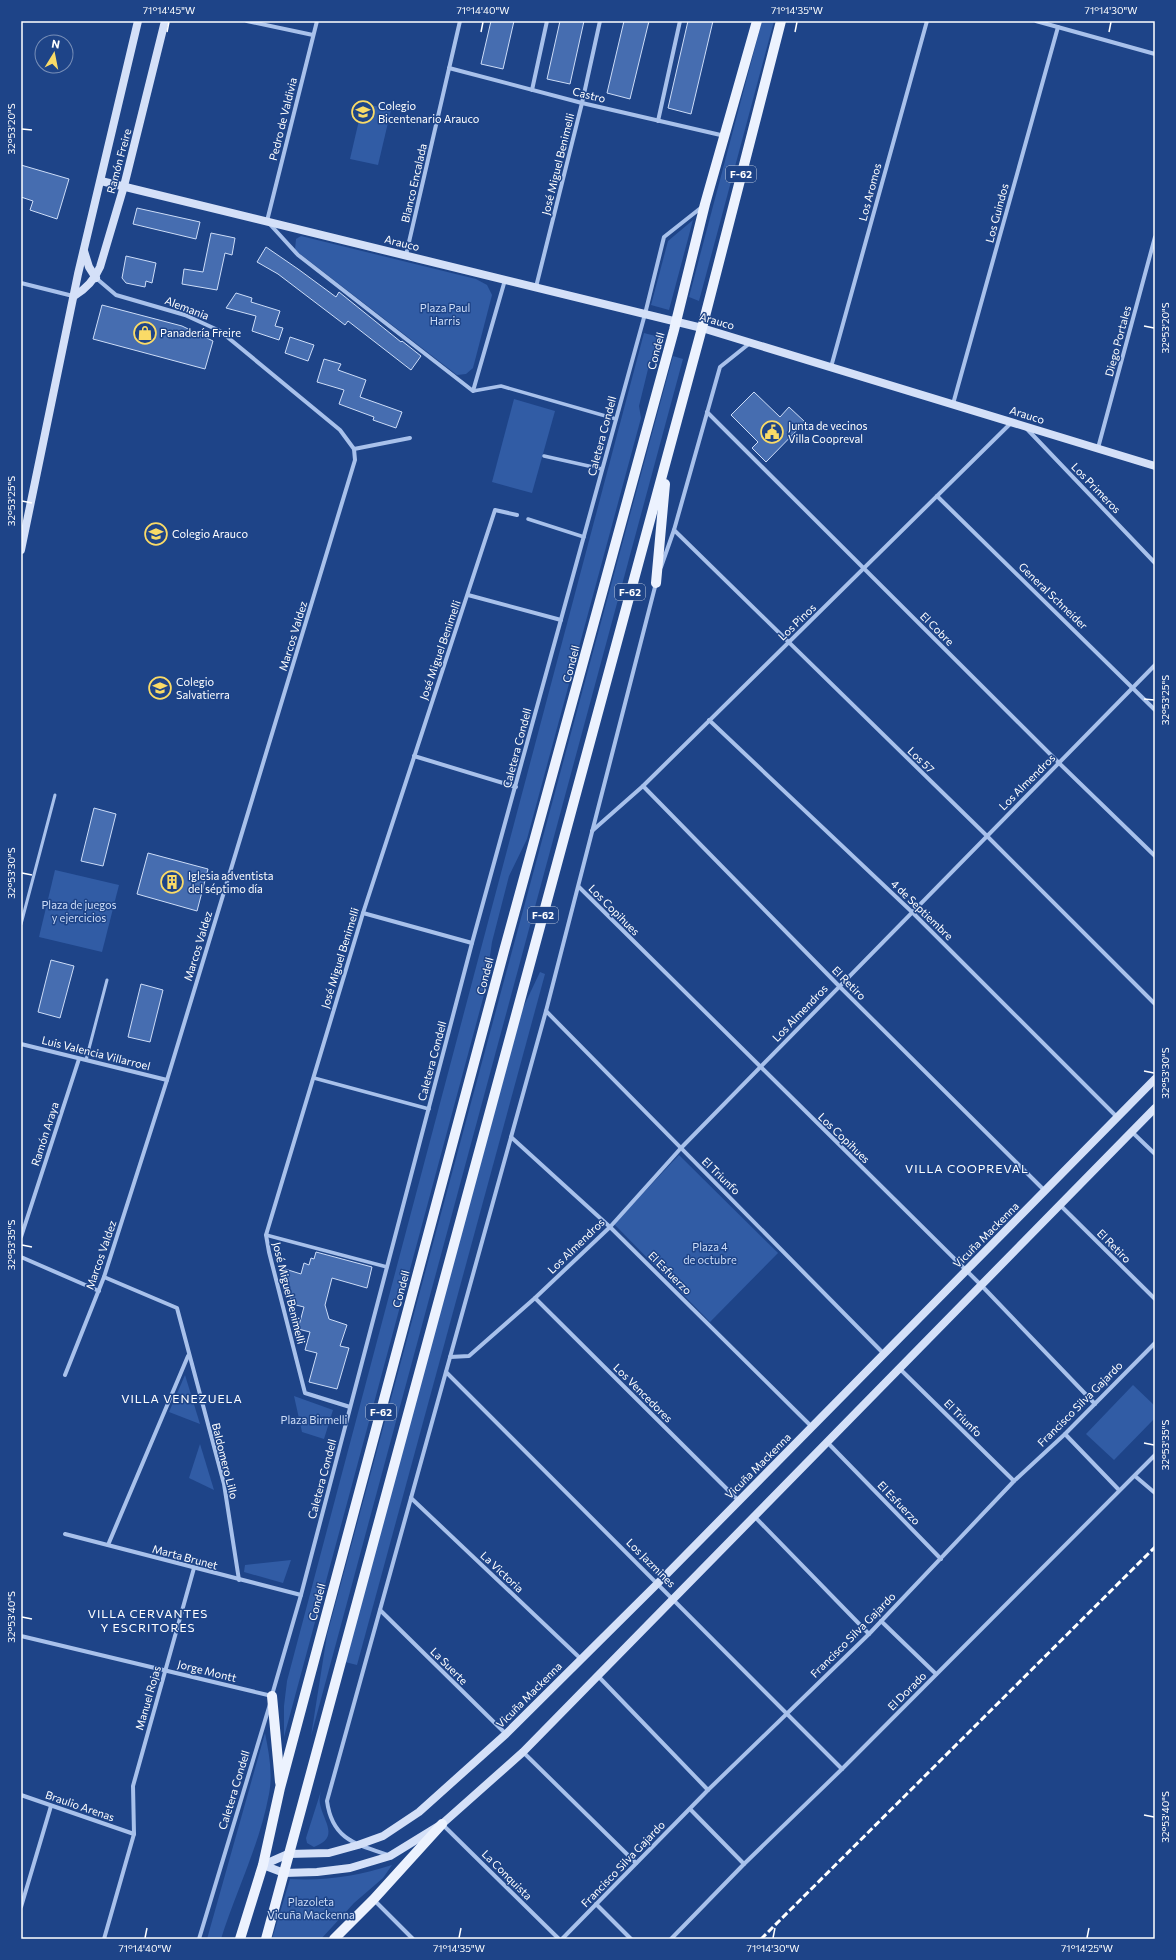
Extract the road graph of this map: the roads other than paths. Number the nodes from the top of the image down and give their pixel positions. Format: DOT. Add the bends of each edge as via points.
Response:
graph roads {
  1 [pos="138,21"];
  2 [pos="165,21"];
  3 [pos="247,21"];
  4 [pos="316,21"];
  5 [pos="460,21"];
  6 [pos="547,21"];
  7 [pos="600,21"];
  8 [pos="680,21"];
  9 [pos="757,21"];
  10 [pos="781,21"];
  11 [pos="927,21"];
  12 [pos="1036,21"];
  13 [pos="1058,27"];
  14 [pos="313,35"];
  15 [pos="1155,54"];
  16 [pos="450,68"];
  17 [pos="532,90"];
  18 [pos="582,103"];
  19 [pos="658,121"];
  20 [pos="726,137"];
  21 [pos="101,181"];
  22 [pos="124,186"];
  23 [pos="705,204"];
  24 [pos="267,221"];
  25 [pos="1155,237"];
  26 [pos="84,248"];
  27 [pos="406,255"];
  28 [pos="96,278"];
  29 [pos="505,280"];
  30 [pos="21,283"];
  31 [pos="536,287"];
  32 [pos="74,296"];
  33 [pos="645,314"];
  34 [pos="676,321"];
  35 [pos="702,328"];
  36 [pos="750,343"];
  37 [pos="831,367"];
  38 [pos="473,391"];
  39 [pos="953,404"];
  40 [pos="708,412"];
  41 [pos="616,419"];
  42 [pos="1012,422"];
  43 [pos="1024,426"];
  44 [pos="410,438"];
  45 [pos="1098,448"];
  46 [pos="354,449"];
  47 [pos="544,456"];
  48 [pos="667,457"];
  49 [pos="1155,466"];
  50 [pos="602,469"];
  51 [pos="937,496"];
  52 [pos="30,506"];
  53 [pos="516,515"];
  54 [pos="528,519"];
  55 [pos="21,528"];
  56 [pos="674,530"];
  57 [pos="584,537"];
  58 [pos="21,550"];
  59 [pos="1155,563"];
  60 [pos="864,569"];
  61 [pos="656,583"];
  62 [pos="468,595"];
  63 [pos="561,620"];
  64 [pos="788,643"];
  65 [pos="1155,665"];
  66 [pos="1132,687"];
  67 [pos="1155,710"];
  68 [pos="710,720"];
  69 [pos="414,756"];
  70 [pos="1059,763"];
  71 [pos="643,786"];
  72 [pos="516,787"];
  73 [pos="55,796"];
  74 [pos="592,832"];
  75 [pos="986,835"];
  76 [pos="1155,856"];
  77 [pos="579,887"];
  78 [pos="912,912"];
  79 [pos="363,913"];
  80 [pos="21,924"];
  81 [pos="472,943"];
  82 [pos="107,980"];
  83 [pos="839,986"];
  84 [pos="1155,1004"];
  85 [pos="546,1011"];
  86 [pos="21,1044"];
  87 [pos="79,1058"];
  88 [pos="86,1060"];
  89 [pos="760,1068"];
  90 [pos="314,1078"];
  91 [pos="1155,1079"];
  92 [pos="167,1080"];
  93 [pos="1155,1108"];
  94 [pos="429,1109"];
  95 [pos="1117,1117"];
  96 [pos="1132,1132"];
  97 [pos="511,1137"];
  98 [pos="681,1148"];
  99 [pos="1155,1154"];
  100 [pos="1045,1191"];
  101 [pos="1060,1205"];
  102 [pos="610,1227"];
  103 [pos="266,1236"];
  104 [pos="21,1238"];
  105 [pos="21,1257"];
  106 [pos="387,1267"];
  107 [pos="966,1270"];
  108 [pos="104,1277"];
  109 [pos="981,1285"];
  110 [pos="99,1291"];
  111 [pos="535,1298"];
  112 [pos="1155,1299"];
  113 [pos="1155,1342"];
  114 [pos="884,1354"];
  115 [pos="189,1356"];
  116 [pos="450,1357"];
  117 [pos="900,1369"];
  118 [pos="446,1372"];
  119 [pos="65,1375"];
  120 [pos="1095,1404"];
  121 [pos="350,1407"];
  122 [pos="812,1427"];
  123 [pos="1065,1434"];
  124 [pos="827,1442"];
  125 [pos="1155,1455"];
  126 [pos="1134,1476"];
  127 [pos="1014,1481"];
  128 [pos="1119,1490"];
  129 [pos="1155,1493"];
  130 [pos="410,1498"];
  131 [pos="739,1501"];
  132 [pos="754,1516"];
  133 [pos="65,1534"];
  134 [pos="108,1545"];
  135 [pos="941,1559"];
  136 [pos="194,1568"];
  137 [pos="239,1580"];
  138 [pos="658,1583"];
  139 [pos="301,1595"];
  140 [pos="673,1599"];
  141 [pos="380,1610"];
  142 [pos="881,1621"];
  143 [pos="869,1634"];
  144 [pos="21,1636"];
  145 [pos="581,1659"];
  146 [pos="165,1670"];
  147 [pos="936,1674"];
  148 [pos="598,1676"];
  149 [pos="272,1696"];
  150 [pos="786,1714"];
  151 [pos="506,1734"];
  152 [pos="523,1752"];
  153 [pos="842,1769"];
  154 [pos="280,1788"];
  155 [pos="708,1790"];
  156 [pos="21,1795"];
  157 [pos="51,1806"];
  158 [pos="690,1809"];
  159 [pos="442,1824"];
  160 [pos="134,1834"];
  161 [pos="358,1846"];
  162 [pos="288,1854"];
  163 [pos="390,1856"];
  164 [pos="636,1863"];
  165 [pos="744,1864"];
  166 [pos="263,1865"];
  167 [pos="284,1873"];
  168 [pos="373,1900"];
  169 [pos="596,1904"];
  170 [pos="21,1907"];
  171 [pos="104,1939"];
  172 [pos="199,1939"];
  173 [pos="240,1939"];
  174 [pos="266,1939"];
  175 [pos="334,1939"];
  176 [pos="414,1939"];
  177 [pos="559,1939"];
  178 [pos="562,1939"];
  179 [pos="631,1939"];
  180 [pos="672,1939"];
  1 -- 21 [label="main road, Ramón Freire"];
  2 -- 22 [label="main road, Ramón Freire"];
  3 -- 14 [label="street"];
  4 -- 14 [label="street, Pedro de Valdivia"];
  5 -- 16 [label="street, Blanco Encalada"];
  6 -- 17 [label="street"];
  7 -- 18 [label="street, José Miguel Benimelli"];
  8 -- 19 [label="street"];
  9 -- 20 [label="main road, Condell / F-62"];
  10 -- 35 [label="main road, F-62"];
  11 -- 37 [label="street, Los Aromos"];
  12 -- 13 [label="street"];
  13 -- 15 [label="street"];
  13 -- 39 [label="street, Los Guindos"];
  14 -- 24 [label="street, Pedro de Valdivia"];
  16 -- 17 [label="street, Castro"];
  16 -- 27 [label="street, Blanco Encalada"];
  17 -- 18 [label="street, Castro"];
  18 -- 19 [label="street, Castro"];
  18 -- 31 [label="street, José Miguel Benimelli"];
  19 -- 20 [label="street, Castro"];
  20 -- 23 [label="main road, Condell / F-62"];
  21 -- 22 [label="main road, Arauco"];
  21 -- 26 [label="main road, Ramón Freire"];
  22 -- 24 [label="main road, Arauco"];
  22 -- 28 [label="main road, Ramón Freire"];
  23 -- 33 [label="street, Caletera Condell" via="664,237"];
  23 -- 34 [label="main road, Condell / F-62"];
  24 -- 27 [label="main road, Arauco"];
  24 -- 38 [label="street" via="298,254"];
  25 -- 45 [label="street, Diego Portales"];
  26 -- 28 [label="main road" via="89,267"];
  26 -- 32 [label="main road, Ramón Freire"];
  27 -- 29 [label="main road, Arauco"];
  28 -- 32 [label="main road"];
  28 -- 46 [label="street, Alemania" via="116,296 185,315 220,331 340,430"];
  29 -- 31 [label="main road, Arauco"];
  29 -- 38 [label="street"];
  30 -- 32 [label="street"];
  31 -- 33 [label="main road, Arauco"];
  32 -- 52 [label="main road, Ramón Freire"];
  33 -- 34 [label="main road, Arauco"];
  33 -- 41 [label="street, Caletera Condell"];
  34 -- 35 [label="main road, Arauco"];
  34 -- 154 [label="main road, Condell / F-62"];
  35 -- 36 [label="main road, Arauco"];
  35 -- 48 [label="main road, F-62"];
  36 -- 37 [label="main road, Arauco"];
  36 -- 40 [label="street" via="720,367"];
  37 -- 39 [label="main road, Arauco"];
  38 -- 41 [label="street" via="501,386"];
  39 -- 42 [label="main road, Arauco"];
  40 -- 56 [label="street"];
  40 -- 60 [label="street, El Cobre"];
  41 -- 50 [label="street, Caletera Condell"];
  42 -- 43 [label="main road, Arauco"];
  42 -- 51 [label="street, Los Pinos"];
  43 -- 45 [label="main road, Arauco"];
  43 -- 59 [label="street, Los Primeros"];
  44 -- 46 [label="street"];
  45 -- 49 [label="main road, Arauco"];
  46 -- 92 [label="street, Marcos Valdez" via="355,460 351,476"];
  47 -- 50 [label="street"];
  48 -- 61 [label="main road"];
  48 -- 162 [label="main road, F-62"];
  50 -- 57 [label="street, Caletera Condell"];
  51 -- 60 [label="street, Los Pinos"];
  51 -- 66 [label="street, General Schneider"];
  52 -- 55 [label="main road"];
  52 -- 58 [label="main road, Ramón Freire"];
  53 -- 62 [label="street, José Miguel Benimelli" via="495,510"];
  54 -- 57 [label="street"];
  56 -- 61 [label="street"];
  56 -- 64 [label="street, Los 57"];
  57 -- 63 [label="street, Caletera Condell"];
  60 -- 64 [label="street, Los Pinos"];
  60 -- 70 [label="street, El Cobre"];
  61 -- 74 [label="street"];
  62 -- 63 [label="street"];
  62 -- 69 [label="street, José Miguel Benimelli"];
  63 -- 72 [label="street, Caletera Condell"];
  64 -- 68 [label="street, Los Pinos"];
  64 -- 75 [label="street, Los 57"];
  65 -- 66 [label="street, Los Almendros"];
  66 -- 67 [label="street, General Schneider"];
  66 -- 70 [label="street, Los Almendros"];
  68 -- 71 [label="street, Los Pinos"];
  68 -- 78 [label="street, 4 de Septiembre"];
  69 -- 72 [label="street"];
  69 -- 79 [label="street, José Miguel Benimelli"];
  70 -- 75 [label="street, Los Almendros"];
  70 -- 76 [label="street, El Cobre"];
  71 -- 74 [label="street, Los Pinos"];
  71 -- 83 [label="street, El Retiro"];
  72 -- 81 [label="street, Caletera Condell"];
  73 -- 80 [label="lane"];
  74 -- 77 [label="street"];
  75 -- 78 [label="street, Los Almendros"];
  75 -- 84 [label="street, Los 57"];
  77 -- 85 [label="street"];
  77 -- 89 [label="street, Los Copihues"];
  78 -- 83 [label="street, Los Almendros"];
  78 -- 95 [label="street, 4 de Septiembre"];
  79 -- 81 [label="street"];
  79 -- 90 [label="street, José Miguel Benimelli"];
  81 -- 94 [label="street, Caletera Condell"];
  82 -- 88 [label="lane"];
  83 -- 89 [label="street, Los Almendros"];
  83 -- 100 [label="street, El Retiro"];
  85 -- 97 [label="street"];
  85 -- 98 [label="street, El Triunfo"];
  86 -- 87 [label="street, Luis Valencia Villarroel"];
  87 -- 88 [label="street, Luis Valencia Villarroel"];
  87 -- 104 [label="street, Ramón Araya"];
  88 -- 92 [label="street, Luis Valencia Villarroel"];
  89 -- 98 [label="street, Los Almendros"];
  89 -- 107 [label="street, Los Copihues"];
  90 -- 94 [label="street"];
  90 -- 103 [label="street, José Miguel Benimelli"];
  91 -- 95 [label="main road, Vicuña Mackenna"];
  92 -- 108 [label="street, Marcos Valdez"];
  93 -- 96 [label="main road"];
  94 -- 106 [label="street, Caletera Condell"];
  95 -- 100 [label="main road, Vicuña Mackenna"];
  96 -- 99 [label="street"];
  96 -- 101 [label="main road"];
  97 -- 102 [label="street, El Esfuerzo"];
  97 -- 116 [label="street"];
  98 -- 102 [label="street, Los Almendros"];
  98 -- 114 [label="street, El Triunfo"];
  100 -- 107 [label="main road, Vicuña Mackenna"];
  101 -- 109 [label="main road"];
  101 -- 112 [label="street, El Retiro"];
  102 -- 111 [label="street, Los Almendros"];
  102 -- 122 [label="street, El Esfuerzo"];
  103 -- 106 [label="street"];
  103 -- 121 [label="street, José Miguel Benimelli" via="305,1393"];
  105 -- 110 [label="street"];
  106 -- 121 [label="street, Caletera Condell"];
  107 -- 109 [label="street, Los Copihues"];
  107 -- 114 [label="main road, Vicuña Mackenna"];
  108 -- 110 [label="street, Marcos Valdez"];
  108 -- 115 [label="street, Baldomero Lillo" via="177,1308"];
  109 -- 117 [label="main road"];
  109 -- 120 [label="street, Los Copihues"];
  110 -- 119 [label="street, Marcos Valdez"];
  111 -- 116 [label="street, Los Almendros" via="469,1356"];
  111 -- 131 [label="street, Los Vencedores"];
  113 -- 120 [label="street, Francisco Silva Gajardo"];
  114 -- 122 [label="main road, Vicuña Mackenna"];
  115 -- 134 [label="street"];
  115 -- 137 [label="street, Baldomero Lillo" via="224,1484"];
  116 -- 118 [label="street"];
  117 -- 124 [label="main road"];
  117 -- 127 [label="street, El Triunfo"];
  118 -- 130 [label="street"];
  118 -- 138 [label="street, Los Jazmines"];
  120 -- 123 [label="street, Francisco Silva Gajardo"];
  121 -- 139 [label="street, Caletera Condell"];
  122 -- 131 [label="main road, Vicuña Mackenna"];
  123 -- 127 [label="street, Francisco Silva Gajardo"];
  123 -- 128 [label="street"];
  124 -- 132 [label="main road"];
  124 -- 135 [label="street, El Esfuerzo"];
  125 -- 126 [label="street, El Dorado"];
  126 -- 128 [label="street, El Dorado"];
  126 -- 129 [label="street"];
  127 -- 135 [label="street, Francisco Silva Gajardo"];
  128 -- 147 [label="street, El Dorado"];
  130 -- 141 [label="street"];
  130 -- 145 [label="street, La Victoria"];
  131 -- 138 [label="main road, Vicuña Mackenna"];
  132 -- 140 [label="main road"];
  132 -- 143 [label="street"];
  133 -- 134 [label="street, Marta Brunet"];
  134 -- 136 [label="street, Marta Brunet"];
  135 -- 142 [label="street, Francisco Silva Gajardo"];
  136 -- 137 [label="street, Marta Brunet"];
  136 -- 146 [label="street, Manuel Rojas"];
  137 -- 139 [label="street, Marta Brunet"];
  138 -- 140 [label="street, Los Jazmines"];
  138 -- 145 [label="main road, Vicuña Mackenna"];
  139 -- 149 [label="street, Caletera Condell"];
  140 -- 148 [label="main road"];
  140 -- 150 [label="street, Los Jazmines"];
  141 -- 151 [label="street, La Suerte"];
  141 -- 161 [label="street" via="326,1801 333,1824 341,1835"];
  142 -- 143 [label="street, Francisco Silva Gajardo"];
  142 -- 147 [label="street"];
  143 -- 150 [label="street, Francisco Silva Gajardo"];
  144 -- 146 [label="street, Jorge Montt"];
  145 -- 151 [label="main road, Vicuña Mackenna"];
  146 -- 149 [label="street, Jorge Montt"];
  146 -- 160 [label="street, Manuel Rojas" via="133,1786"];
  147 -- 153 [label="street, El Dorado"];
  148 -- 152 [label="main road"];
  148 -- 155 [label="street"];
  149 -- 154 [label="main road"];
  149 -- 172 [label="street, Caletera Condell"];
  150 -- 153 [label="street, Los Jazmines"];
  150 -- 155 [label="street, Francisco Silva Gajardo"];
  151 -- 161 [label="main road, Vicuña Mackenna" via="419,1812 383,1836"];
  152 -- 159 [label="main road"];
  152 -- 164 [label="street"];
  153 -- 165 [label="street, El Dorado"];
  154 -- 166 [label="main road, Condell / F-62"];
  155 -- 158 [label="street, Francisco Silva Gajardo"];
  156 -- 157 [label="street, Braulio Arenas"];
  157 -- 160 [label="street, Braulio Arenas"];
  157 -- 170 [label="street"];
  158 -- 164 [label="street, Francisco Silva Gajardo"];
  158 -- 165 [label="street"];
  159 -- 163 [label="main road"];
  159 -- 168 [label="main road"];
  159 -- 177 [label="street, La Conquista"];
  160 -- 171 [label="street, Manuel Rojas"];
  161 -- 162 [label="main road, Vicuña Mackenna" via="329,1853"];
  161 -- 163 [label="street"];
  162 -- 166 [label="main road, Vicuña Mackenna"];
  162 -- 167 [label="main road, F-62"];
  163 -- 167 [label="main road" via="350,1868"];
  164 -- 169 [label="street, Francisco Silva Gajardo"];
  165 -- 180 [label="street, El Dorado"];
  166 -- 167 [label="main road"];
  166 -- 173 [label="main road, Condell / F-62"];
  167 -- 174 [label="main road, F-62"];
  168 -- 175 [label="main road"];
  168 -- 176 [label="street"];
  169 -- 178 [label="street, Francisco Silva Gajardo"];
  169 -- 179 [label="street"];
}
